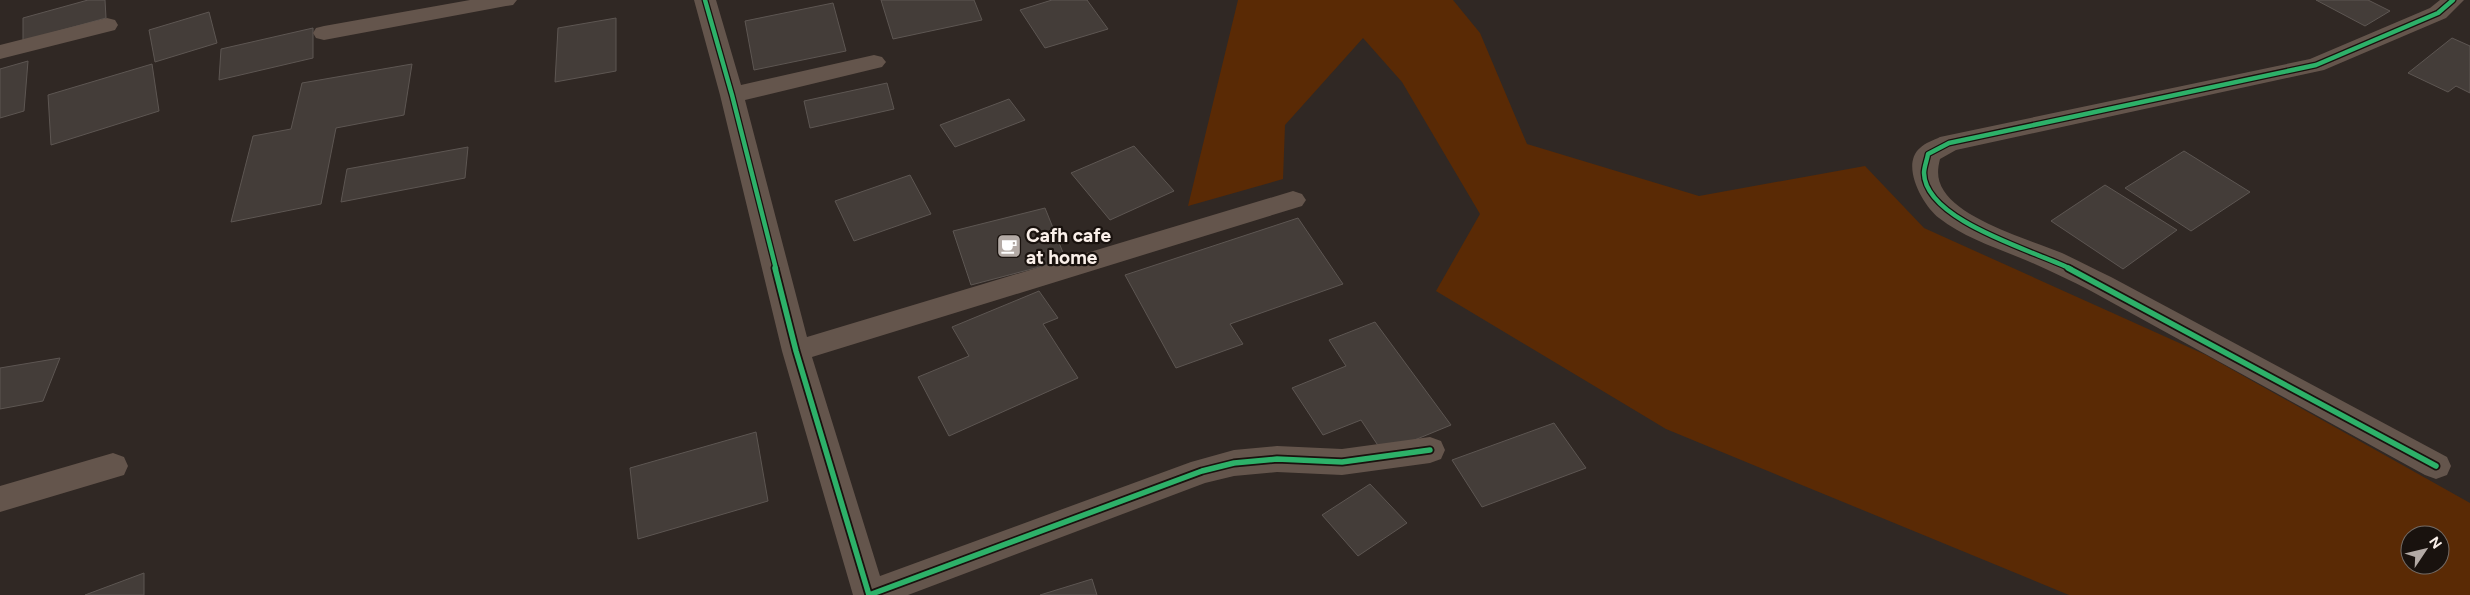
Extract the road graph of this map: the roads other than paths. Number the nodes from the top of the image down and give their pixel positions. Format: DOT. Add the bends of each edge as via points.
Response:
graph roads {
  1 [pos="506,0"];
  2 [pos="705,0"];
  3 [pos="2454,0"];
  4 [pos="107,25"];
  5 [pos="324,33"];
  6 [pos="0,52"];
  7 [pos="874,62"];
  8 [pos="732,95"];
  9 [pos="1293,200"];
  10 [pos="796,350"];
  11 [pos="1430,450"];
  12 [pos="113,466"];
  13 [pos="2436,466"];
  14 [pos="0,499"];
  15 [pos="869,595"];
  1 -- 5 [label="lane"];
  2 -- 8 [label="street"];
  3 -- 13 [label="street" via="2438,13 2316,65 1949,143 1928,154 1924,174 1933,196 1947,212 1972,227 2101,284"];
  4 -- 6 [label="street"];
  7 -- 8 [label="street"];
  8 -- 10 [label="street"];
  9 -- 10 [label="street"];
  10 -- 15 [label="street"];
  11 -- 15 [label="street" via="1342,462 1234,462"];
  12 -- 14 [label="street"];
}
